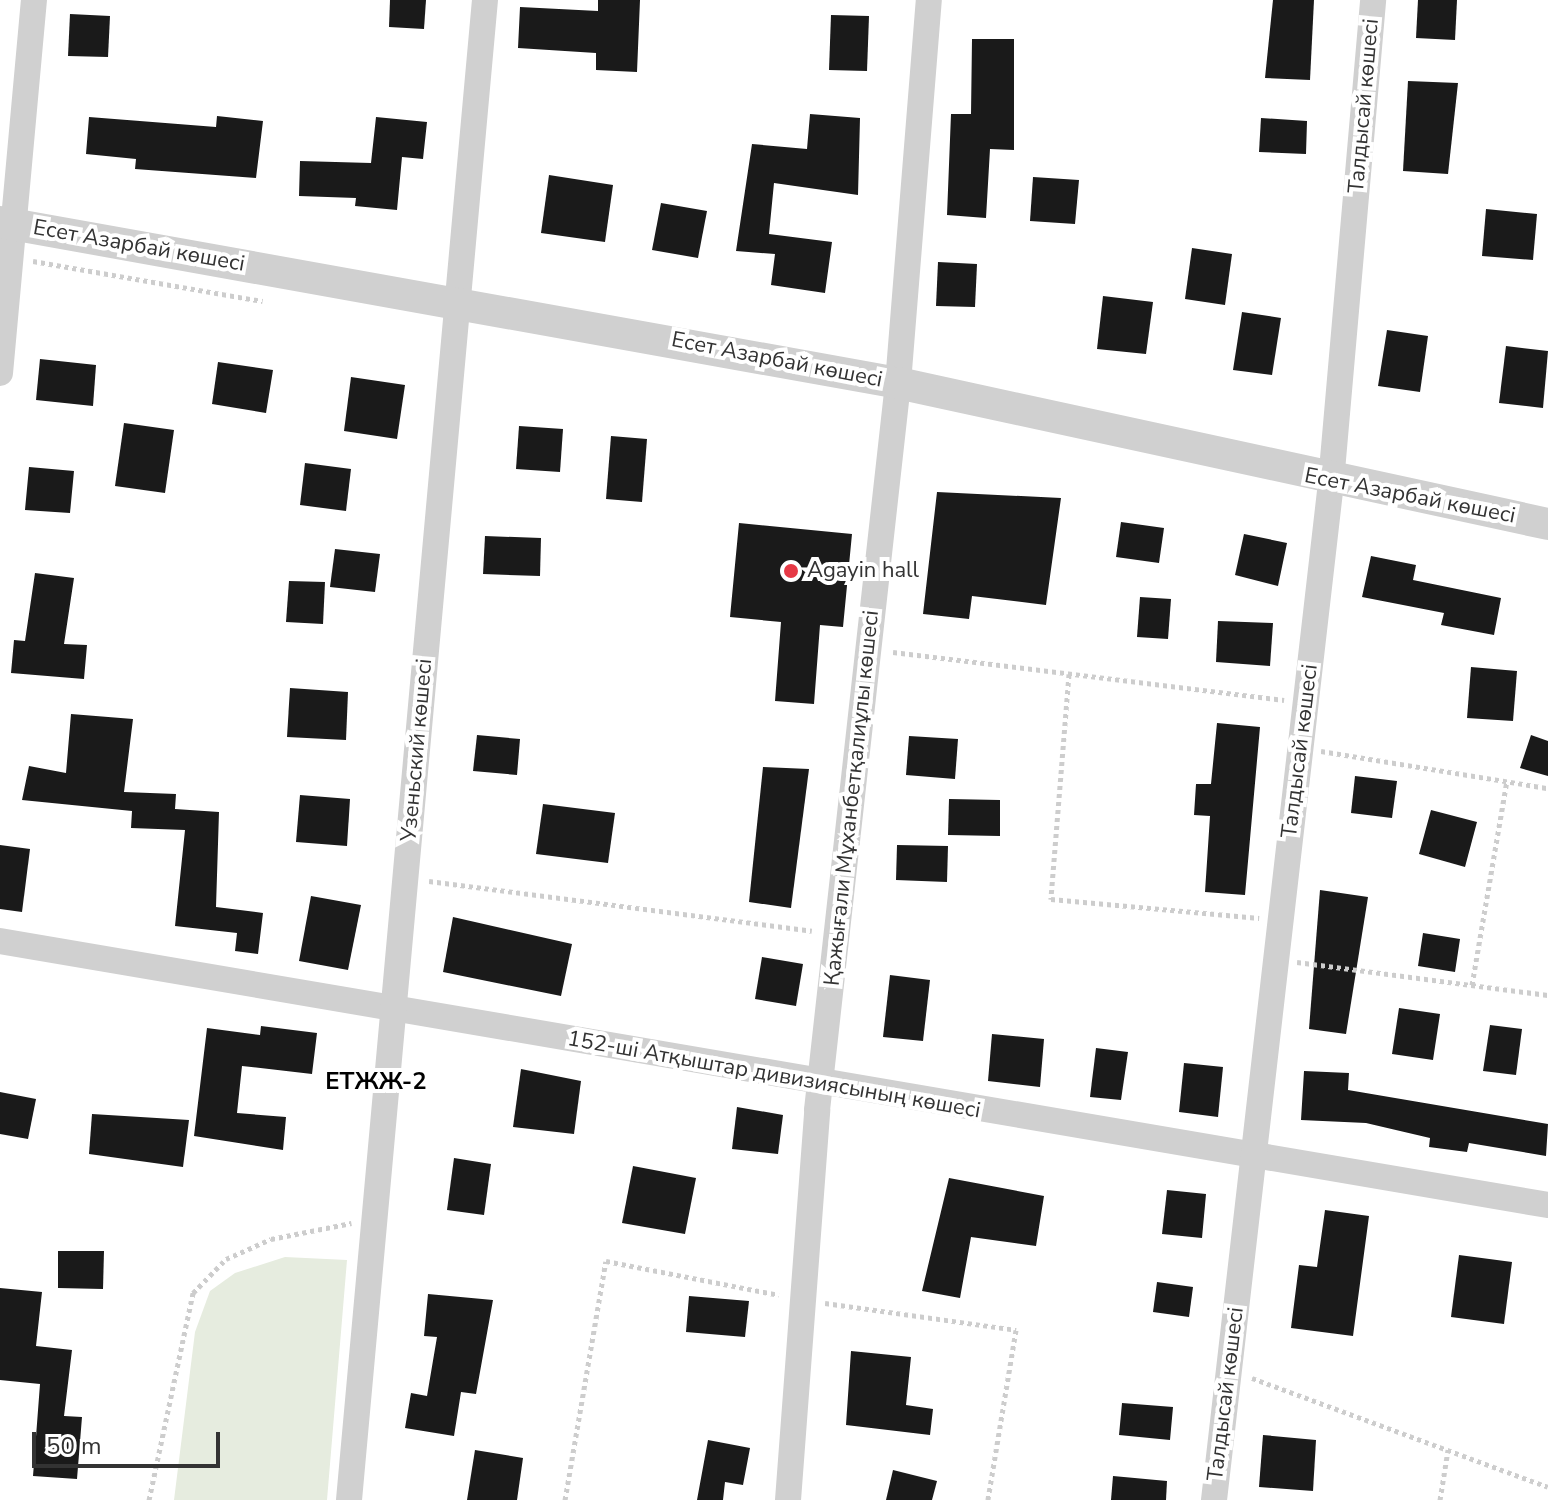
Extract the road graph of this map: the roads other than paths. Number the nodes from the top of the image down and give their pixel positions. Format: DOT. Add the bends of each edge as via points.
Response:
graph roads {
  1 [pos="34,0"];
  2 [pos="485,0"];
  3 [pos="929,0"];
  4 [pos="1373,0"];
  5 [pos="8,224"];
  6 [pos="459,300"];
  7 [pos="0,373"];
  8 [pos="898,383"];
  9 [pos="1331,482"];
  10 [pos="1548,524"];
  11 [pos="0,941"];
  12 [pos="392,1010"];
  13 [pos="820,1083"];
  14 [pos="1253,1156"];
  15 [pos="1548,1205"];
  16 [pos="349,1500"];
  17 [pos="788,1500"];
  18 [pos="1214,1500"];
  1 -- 5 [label="street"];
  2 -- 6 [label="street, Узеньский көшесі"];
  3 -- 8 [label="street, Қажығали Мұханбетқалиұлы көшесі"];
  4 -- 9 [label="street, Талдысай көшесі"];
  5 -- 6 [label="street, Есет Азарбай көшесі"];
  5 -- 7 [label="street"];
  6 -- 8 [label="street, Есет Азарбай көшесі"];
  6 -- 12 [label="street, Узеньский көшесі"];
  8 -- 9 [label="street, Есет Азарбай көшесі"];
  8 -- 13 [label="street, Қажығали Мұханбетқалиұлы көшесі"];
  9 -- 10 [label="street, Есет Азарбай көшесі"];
  9 -- 14 [label="street, Талдысай көшесі"];
  11 -- 12 [label="street, 152-ші Атқыштар дивизиясының көшесі"];
  12 -- 13 [label="street, 152-ші Атқыштар дивизиясының көшесі"];
  12 -- 16 [label="street, Узеньский көшесі"];
  13 -- 14 [label="street, 152-ші Атқыштар дивизиясының көшесі"];
  13 -- 17 [label="street, Қажығали Мұханбетқалиұлы көшесі"];
  14 -- 15 [label="street, 152-ші Атқыштар дивизиясының көшесі"];
  14 -- 18 [label="street, Талдысай көшесі"];
}
